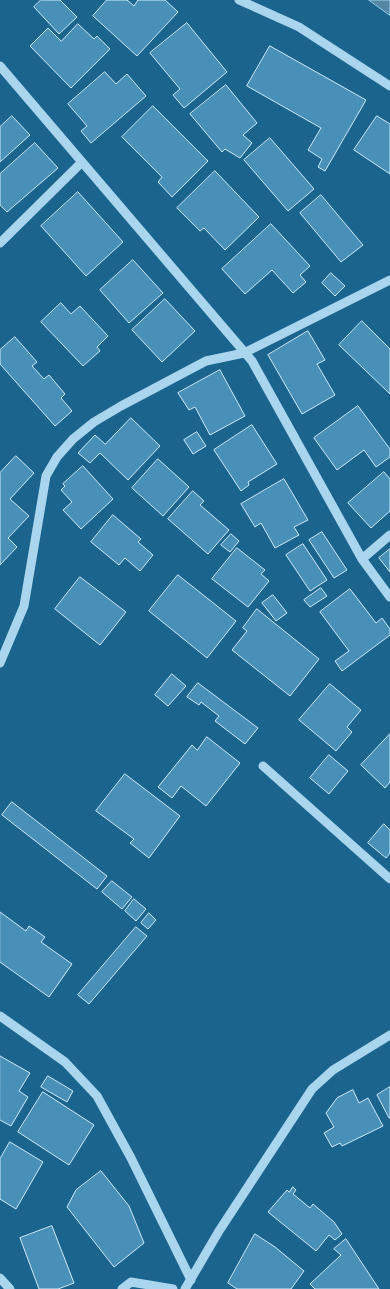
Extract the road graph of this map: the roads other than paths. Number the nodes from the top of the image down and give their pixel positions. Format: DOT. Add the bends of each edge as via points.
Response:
graph roads {
  1 [pos="240,0"];
  2 [pos="0,66"];
  3 [pos="390,86"];
  4 [pos="82,162"];
  5 [pos="0,243"];
  6 [pos="390,280"];
  7 [pos="244,353"];
  8 [pos="390,535"];
  9 [pos="362,560"];
  10 [pos="390,597"];
  11 [pos="0,663"];
  12 [pos="263,766"];
  13 [pos="390,879"];
  14 [pos="0,1016"];
  15 [pos="390,1035"];
  16 [pos="0,1278"];
  17 [pos="190,1280"];
  18 [pos="10,1289"];
  19 [pos="122,1289"];
  20 [pos="172,1289"];
  21 [pos="185,1289"];
  1 -- 3 [label="street" via="299,27"];
  2 -- 4 [label="street"];
  4 -- 5 [label="street"];
  4 -- 7 [label="street"];
  6 -- 7 [label="street"];
  7 -- 9 [label="street"];
  7 -- 11 [label="street" via="206,361 114,410 73,439 57,457 46,476 24,606"];
  8 -- 9 [label="street"];
  9 -- 10 [label="street"];
  12 -- 13 [label="street"];
  14 -- 17 [label="street" via="65,1062 97,1096"];
  15 -- 17 [label="street" via="333,1070 312,1089"];
  16 -- 18 [label="street"];
  17 -- 21 [label="street"];
  19 -- 20 [label="street" via="131,1282"];
}
